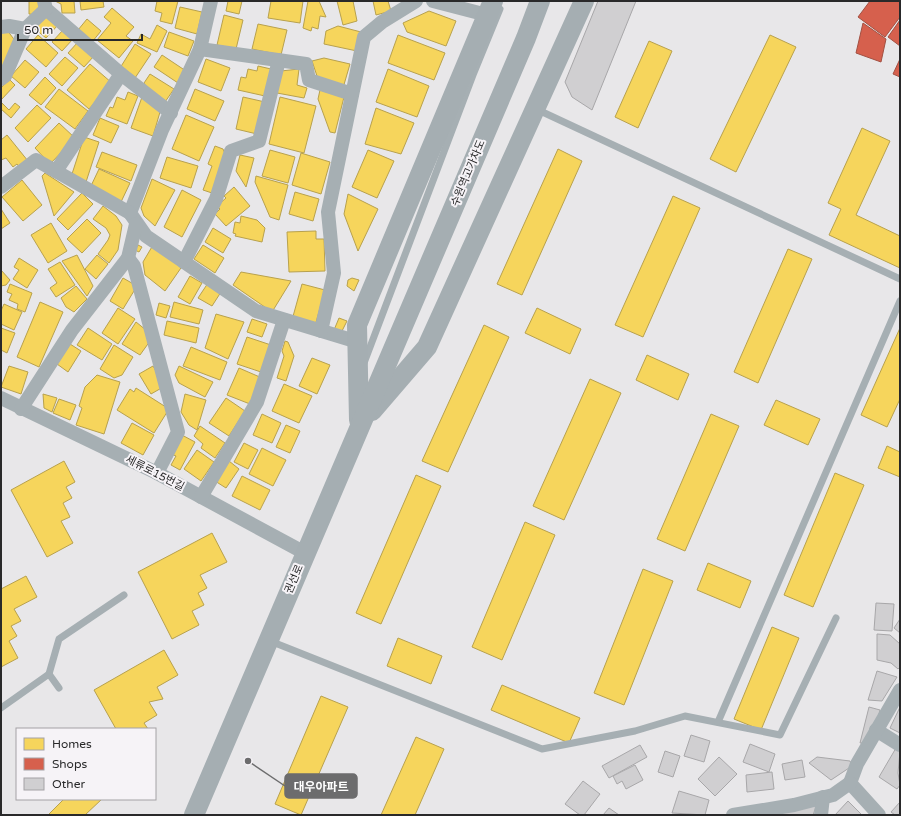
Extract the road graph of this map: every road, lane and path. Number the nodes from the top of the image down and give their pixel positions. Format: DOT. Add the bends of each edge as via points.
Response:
graph roads {
  1 [pos="211,1"];
  2 [pos="416,1"];
  3 [pos="433,1"];
  4 [pos="502,1"];
  5 [pos="540,1"];
  6 [pos="584,1"];
  7 [pos="45,5"];
  8 [pos="490,8"];
  9 [pos="1,27"];
  10 [pos="25,29"];
  11 [pos="200,49"];
  12 [pos="280,60"];
  13 [pos="121,74"];
  14 [pos="1,79"];
  15 [pos="352,94"];
  16 [pos="535,109"];
  17 [pos="170,113"];
  18 [pos="56,171"];
  19 [pos="1,187"];
  20 [pos="133,218"];
  21 [pos="128,258"];
  22 [pos="184,262"];
  23 [pos="900,279"];
  24 [pos="900,301"];
  25 [pos="284,320"];
  26 [pos="321,331"];
  27 [pos="358,342"];
  28 [pos="394,343"];
  29 [pos="358,378"];
  30 [pos="1,398"];
  31 [pos="21,409"];
  32 [pos="359,427"];
  33 [pos="157,473"];
  34 [pos="201,497"];
  35 [pos="305,553"];
  36 [pos="124,595"];
  37 [pos="836,618"];
  38 [pos="268,640"];
  39 [pos="50,674"];
  40 [pos="59,688"];
  41 [pos="900,690"];
  42 [pos="1,709"];
  43 [pos="718,722"];
  44 [pos="876,730"];
  45 [pos="900,745"];
  46 [pos="850,783"];
  47 [pos="824,797"];
  48 [pos="194,815"];
  49 [pos="733,815"];
  50 [pos="820,815"];
  51 [pos="880,815"];
  1 -- 11 [label="street"];
  2 -- 15 [label="street" via="382,22 364,37"];
  3 -- 8 [label="street"];
  4 -- 29 [label="lane"];
  5 -- 28 [label="main road, 수원역고가차도"];
  6 -- 16 [label="main road"];
  7 -- 10 [label="street"];
  7 -- 13 [label="street"];
  8 -- 27 [label="main road" via="357,324"];
  9 -- 10 [label="street"];
  10 -- 14 [label="street" via="6,76"];
  11 -- 12 [label="street"];
  11 -- 17 [label="street"];
  12 -- 15 [label="street" via="306,64 309,80"];
  12 -- 22 [label="street" via="259,141 231,151 216,199"];
  13 -- 17 [label="street"];
  13 -- 18 [label="street"];
  15 -- 26 [label="street" via="328,212 334,273"];
  16 -- 23 [label="lane"];
  16 -- 32 [label="main road" via="427,347"];
  17 -- 20 [label="street"];
  18 -- 19 [label="street" via="36,160"];
  18 -- 20 [label="street"];
  20 -- 21 [label="street"];
  20 -- 22 [label="street" via="146,236"];
  21 -- 31 [label="street" via="72,330"];
  21 -- 33 [label="street" via="134,266 178,432"];
  22 -- 25 [label="street" via="256,311"];
  24 -- 43 [label="lane"];
  25 -- 26 [label="street"];
  25 -- 34 [label="street" via="257,402"];
  26 -- 27 [label="street"];
  27 -- 29 [label="main road"];
  28 -- 32 [label="main road, 권선로"];
  29 -- 32 [label="main road"];
  30 -- 31 [label="street, 세류로15번길"];
  31 -- 33 [label="street, 세류로15번길"];
  32 -- 35 [label="main road, 권선로"];
  33 -- 34 [label="street, 세류로15번길"];
  34 -- 35 [label="street, 세류로15번길"];
  35 -- 38 [label="main road, 권선로"];
  36 -- 39 [label="lane" via="59,639"];
  37 -- 43 [label="lane" via="780,735"];
  38 -- 43 [label="lane" via="542,749 635,731 685,716"];
  38 -- 48 [label="main road, 권선로"];
  39 -- 40 [label="lane"];
  39 -- 42 [label="lane"];
  41 -- 44 [label="street"];
  44 -- 45 [label="street"];
  44 -- 46 [label="street" via="857,764"];
  46 -- 47 [label="street"];
  46 -- 51 [label="street"];
  47 -- 49 [label="street" via="794,805"];
  47 -- 50 [label="street"];
}
